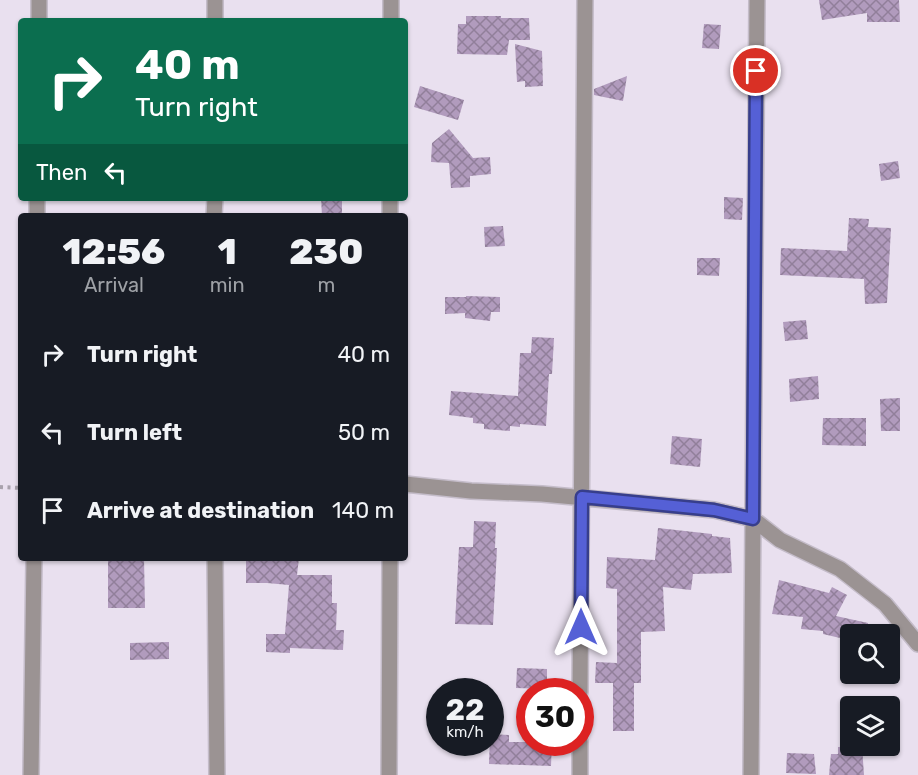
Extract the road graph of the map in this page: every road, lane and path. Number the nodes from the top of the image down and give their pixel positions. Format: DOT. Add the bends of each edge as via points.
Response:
graph roads {
  1 [pos="39,0"];
  2 [pos="215,0"];
  3 [pos="391,0"];
  4 [pos="585,0"];
  5 [pos="757,0"];
  6 [pos="39,18"];
  7 [pos="215,18"];
  8 [pos="391,18"];
  9 [pos="408,484"];
  10 [pos="0,487"];
  11 [pos="18,488"];
  12 [pos="582,497"];
  13 [pos="753,519"];
  14 [pos="34,561"];
  15 [pos="215,561"];
  16 [pos="390,561"];
  17 [pos="918,644"];
  18 [pos="580,678"];
  19 [pos="580,756"];
  20 [pos="31,775"];
  21 [pos="217,775"];
  22 [pos="389,775"];
  23 [pos="580,775"];
  24 [pos="752,775"];
  1 -- 6 [label="street"];
  2 -- 7 [label="street"];
  3 -- 8 [label="street"];
  4 -- 12 [label="street"];
  5 -- 13 [label="street"];
  9 -- 12 [label="street"];
  10 -- 11 [label="path"];
  12 -- 13 [label="street" via="714,510"];
  12 -- 18 [label="street"];
  13 -- 17 [label="street" via="780,540 840,569 885,604"];
  13 -- 24 [label="street"];
  14 -- 20 [label="street"];
  15 -- 21 [label="street"];
  16 -- 22 [label="street"];
  19 -- 23 [label="street"];
}
